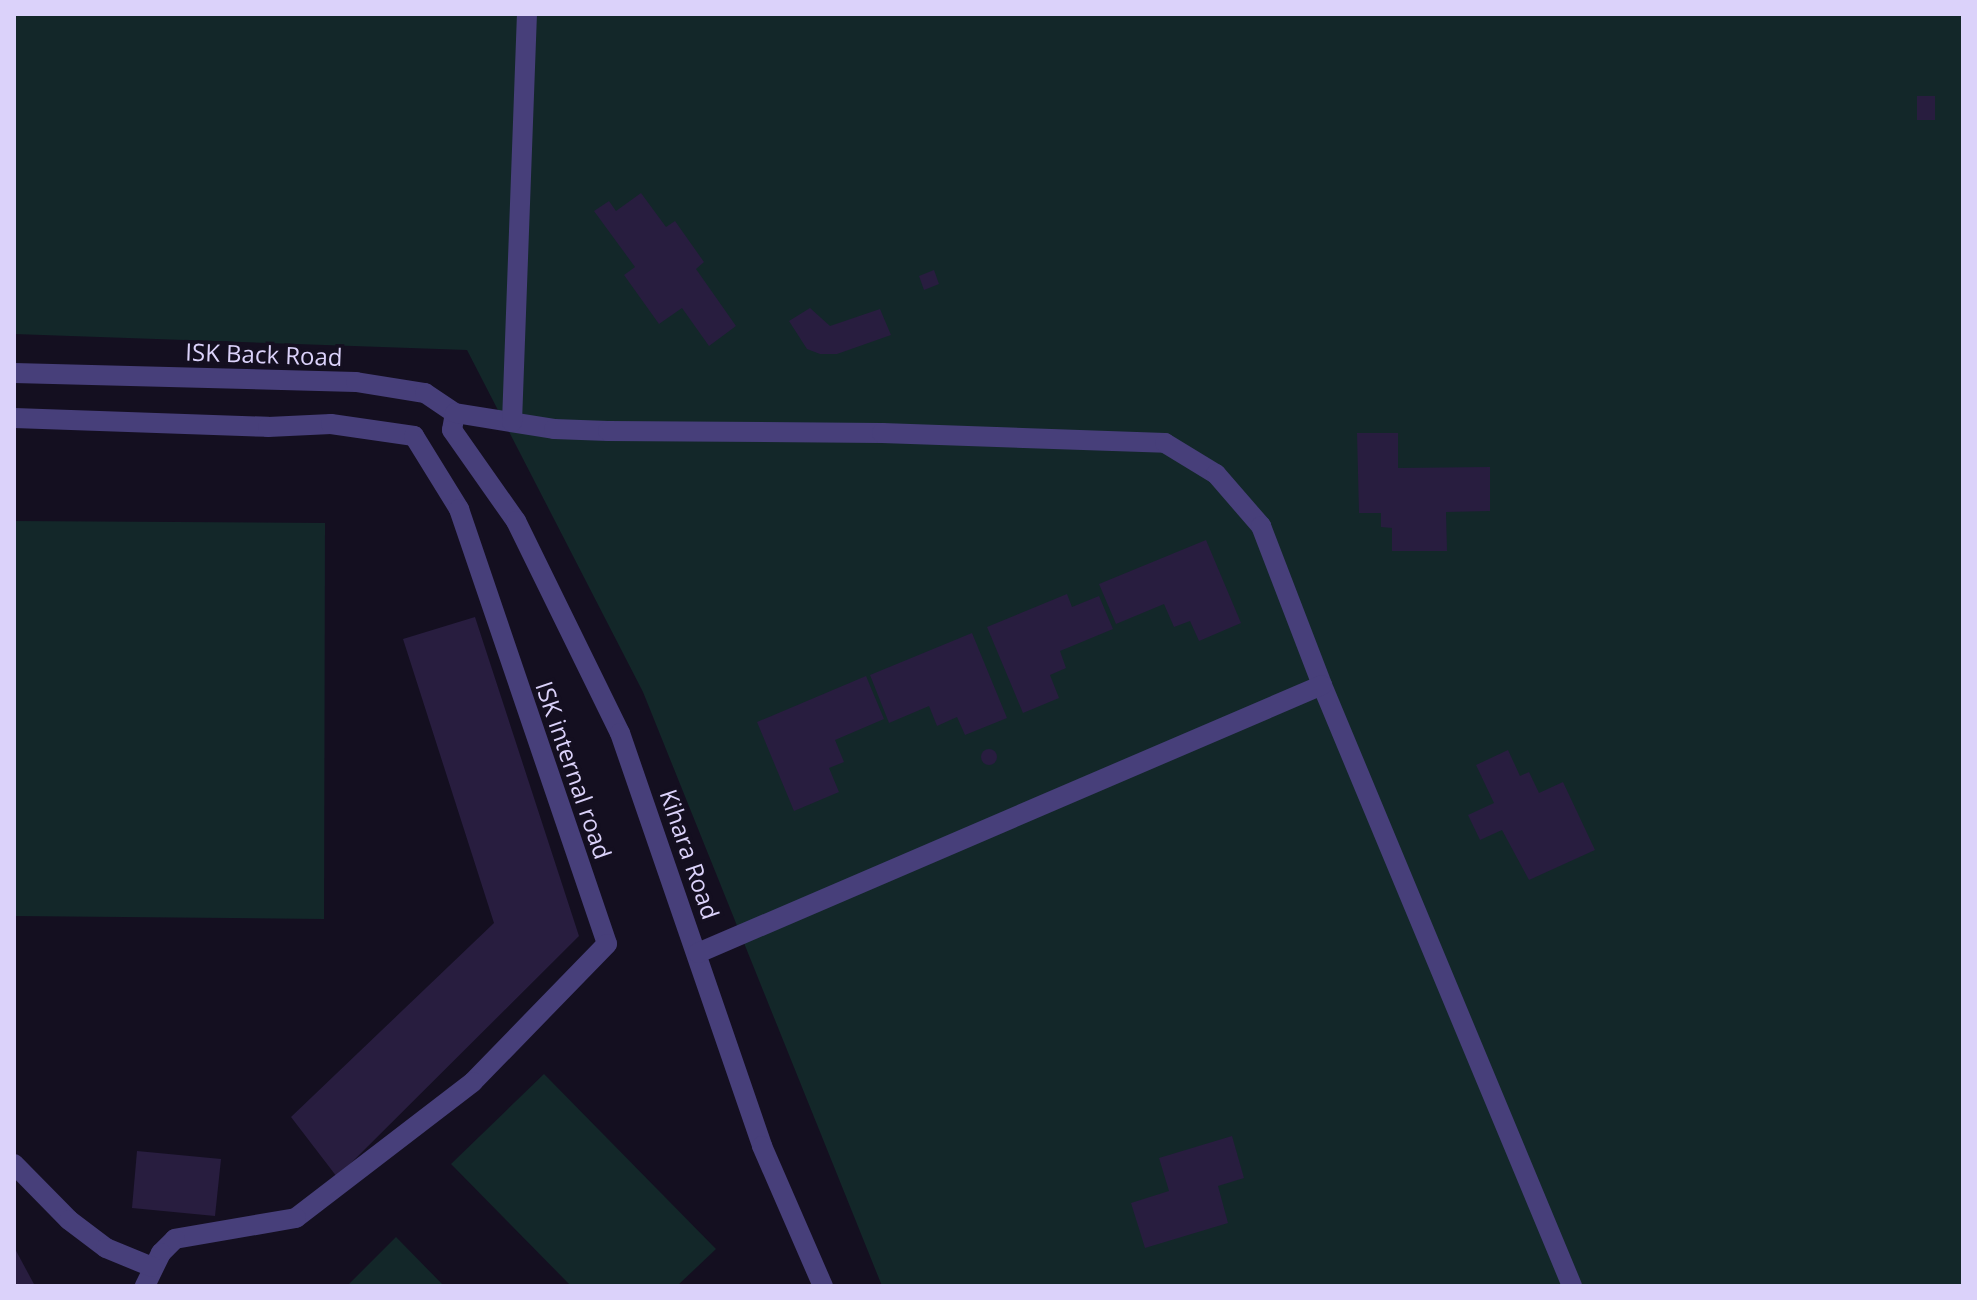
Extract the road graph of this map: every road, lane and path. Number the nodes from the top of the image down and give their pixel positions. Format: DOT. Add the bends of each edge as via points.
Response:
graph roads {
  1 [pos="527,14"];
  2 [pos="14,373"];
  3 [pos="14,418"];
  4 [pos="454,422"];
  5 [pos="512,422"];
  6 [pos="414,436"];
  7 [pos="472,456"];
  8 [pos="1322,685"];
  9 [pos="698,953"];
  10 [pos="14,1164"];
  11 [pos="149,1276"];
  12 [pos="823,1286"];
  13 [pos="1572,1286"];
  1 -- 5 [label="street"];
  2 -- 4 [label="street, ISK Back Road" via="356,382 425,393"];
  3 -- 6 [label="street" via="268,427 331,424"];
  4 -- 5 [label="street"];
  4 -- 6 [label="street"];
  4 -- 7 [label="street, ISK Back Road"];
  5 -- 8 [label="street" via="608,431 1165,443 1216,474 1261,526"];
  6 -- 11 [label="street, ISK internal road" via="459,509 607,944 473,1082 296,1218 183,1236 168,1245"];
  7 -- 9 [label="street, Kihara Road" via="516,521 620,733"];
  8 -- 9 [label="street"];
  8 -- 13 [label="street"];
  9 -- 12 [label="street, Kihara Road" via="762,1146"];
  10 -- 11 [label="street" via="69,1220"];
}
